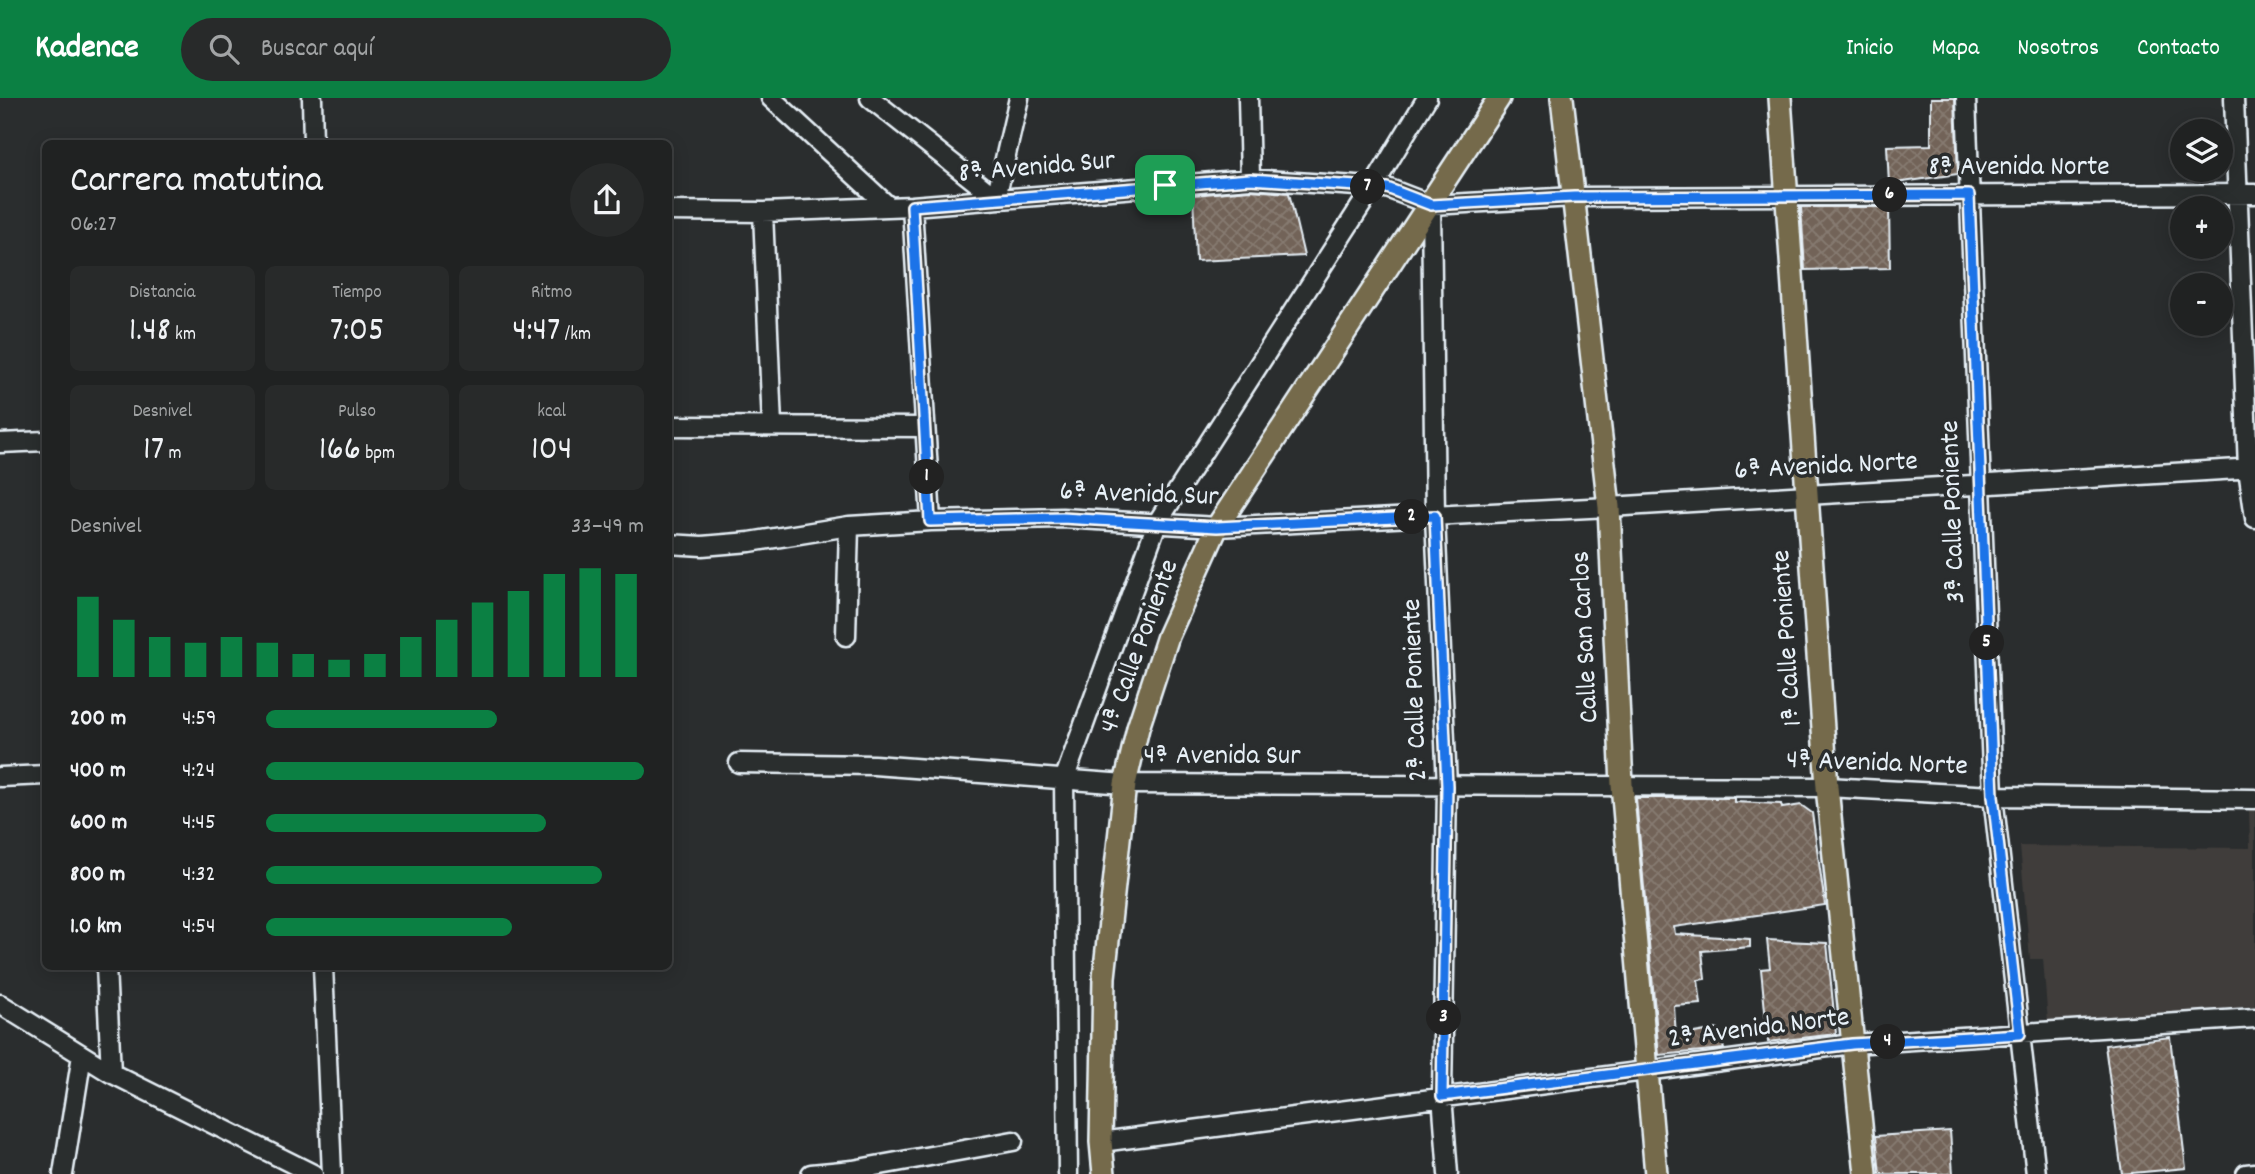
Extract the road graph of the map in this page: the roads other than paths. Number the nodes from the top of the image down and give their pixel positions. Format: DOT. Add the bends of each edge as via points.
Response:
graph roads {
  1 [pos="312,98"];
  2 [pos="771,98"];
  3 [pos="870,98"];
  4 [pos="1019,98"];
  5 [pos="1248,98"];
  6 [pos="1427,98"];
  7 [pos="1499,98"];
  8 [pos="1562,98"];
  9 [pos="1780,98"];
  10 [pos="1966,98"];
  11 [pos="2234,98"];
  12 [pos="313,140"];
  13 [pos="1250,179"];
  14 [pos="1373,187"];
  15 [pos="2247,194"];
  16 [pos="1969,195"];
  17 [pos="1787,196"];
  18 [pos="1574,197"];
  19 [pos="996,198"];
  20 [pos="1431,205"];
  21 [pos="888,206"];
  22 [pos="912,206"];
  23 [pos="672,211"];
  24 [pos="763,212"];
  25 [pos="672,426"];
  26 [pos="772,426"];
  27 [pos="923,427"];
  28 [pos="42,441"];
  29 [pos="0,443"];
  30 [pos="2252,469"];
  31 [pos="1980,485"];
  32 [pos="1807,495"];
  33 [pos="1609,507"];
  34 [pos="1435,516"];
  35 [pos="2255,518"];
  36 [pos="930,521"];
  37 [pos="1157,523"];
  38 [pos="849,526"];
  39 [pos="1217,527"];
  40 [pos="672,544"];
  41 [pos="846,636"];
  42 [pos="739,763"];
  43 [pos="42,775"];
  44 [pos="0,777"];
  45 [pos="1063,780"];
  46 [pos="1125,784"];
  47 [pos="1622,785"];
  48 [pos="1447,786"];
  49 [pos="1827,787"];
  50 [pos="1993,796"];
  51 [pos="2255,799"];
  52 [pos="106,970"];
  53 [pos="323,970"];
  54 [pos="0,1004"];
  55 [pos="2255,1018"];
  56 [pos="2020,1034"];
  57 [pos="1852,1044"];
  58 [pos="82,1055"];
  59 [pos="1646,1070"];
  60 [pos="111,1073"];
  61 [pos="1442,1096"];
  62 [pos="1013,1141"];
  63 [pos="1101,1142"];
  64 [pos="853,1172"];
  65 [pos="2255,1172"];
  66 [pos="62,1174"];
  67 [pos="313,1174"];
  68 [pos="332,1174"];
  69 [pos="811,1174"];
  70 [pos="1068,1174"];
  71 [pos="1104,1174"];
  72 [pos="1448,1174"];
  73 [pos="1656,1174"];
  74 [pos="1866,1174"];
  75 [pos="2036,1174"];
  76 [pos="2246,1174"];
  1 -- 12 [label="street"];
  2 -- 21 [label="street"];
  3 -- 19 [label="street"];
  4 -- 19 [label="street"];
  5 -- 13 [label="street"];
  6 -- 14 [label="street"];
  7 -- 20 [label="main road, 4ª Calle Poniente"];
  8 -- 18 [label="main road, Calle San Carlos"];
  9 -- 17 [label="main road, 1ª Calle Poniente"];
  10 -- 16 [label="street, 3ª Calle Poniente"];
  11 -- 15 [label="street"];
  13 -- 14 [label="street, 8ª Avenida Sur"];
  13 -- 19 [label="street, 8ª Avenida Sur"];
  14 -- 20 [label="street, 8ª Avenida Sur"];
  14 -- 37 [label="street"];
  15 -- 16 [label="street, 8ª Avenida Norte"];
  15 -- 30 [label="street"];
  16 -- 17 [label="street, 8ª Avenida Norte"];
  16 -- 31 [label="street, 3ª Calle Poniente"];
  17 -- 18 [label="street, 8ª Avenida Norte"];
  17 -- 32 [label="main road, 1ª Calle Poniente"];
  18 -- 20 [label="street, 8ª Avenida Sur"];
  18 -- 33 [label="main road, Calle San Carlos"];
  19 -- 22 [label="street, 8ª Avenida Sur"];
  20 -- 34 [label="street, 2ª Calle Poniente"];
  20 -- 39 [label="main road, 4ª Calle Poniente"];
  21 -- 22 [label="street, 8ª Avenida Sur"];
  21 -- 24 [label="street, 8ª Avenida Sur"];
  22 -- 27 [label="street"];
  23 -- 24 [label="street, 8ª Avenida Sur"];
  24 -- 26 [label="street"];
  25 -- 26 [label="street"];
  26 -- 27 [label="street"];
  27 -- 36 [label="street"];
  28 -- 29 [label="street"];
  30 -- 31 [label="street, 6ª Avenida Norte"];
  30 -- 35 [label="street"];
  31 -- 32 [label="street, 6ª Avenida Norte"];
  31 -- 50 [label="street, 3ª Calle Poniente"];
  32 -- 33 [label="street, 6ª Avenida Norte"];
  32 -- 49 [label="main road, 1ª Calle Poniente"];
  33 -- 34 [label="street, 6ª Avenida Sur"];
  33 -- 47 [label="main road, Calle San Carlos"];
  34 -- 39 [label="street, 6ª Avenida Sur"];
  34 -- 48 [label="street, 2ª Calle Poniente"];
  36 -- 37 [label="street, 6ª Avenida Sur" via="1062,518"];
  36 -- 38 [label="street, 6ª Avenida Sur"];
  37 -- 39 [label="street, 6ª Avenida Sur"];
  37 -- 45 [label="street"];
  38 -- 40 [label="street, 6ª Avenida Sur" via="750,542"];
  38 -- 41 [label="street"];
  39 -- 46 [label="main road, 4ª Calle Poniente" via="1168,636"];
  42 -- 45 [label="street, 4ª Avenida Sur" via="874,765"];
  43 -- 44 [label="street"];
  45 -- 46 [label="street, 4ª Avenida Sur"];
  45 -- 70 [label="street"];
  46 -- 48 [label="street, 4ª Avenida Sur"];
  46 -- 63 [label="main road, 4ª Calle Poniente" via="1104,977"];
  47 -- 48 [label="street, 4ª Avenida Sur"];
  47 -- 49 [label="street, 4ª Avenida Norte"];
  47 -- 59 [label="main road, Calle San Carlos"];
  48 -- 61 [label="street, 2ª Calle Poniente"];
  49 -- 50 [label="street, 4ª Avenida Norte"];
  49 -- 57 [label="main road, 1ª Calle Poniente"];
  50 -- 51 [label="street, 4ª Avenida Norte"];
  50 -- 56 [label="street, 3ª Calle Poniente"];
  52 -- 60 [label="street"];
  53 -- 68 [label="street"];
  54 -- 58 [label="street"];
  55 -- 56 [label="street, 2ª Avenida Norte"];
  56 -- 57 [label="street, 2ª Avenida Norte"];
  56 -- 75 [label="street, 3ª Calle Poniente"];
  57 -- 59 [label="street, 2ª Avenida Norte"];
  57 -- 74 [label="main road, 1ª Calle Poniente"];
  58 -- 60 [label="street"];
  58 -- 66 [label="street"];
  59 -- 61 [label="street, 2ª Avenida Norte"];
  59 -- 73 [label="main road, Calle San Carlos"];
  60 -- 67 [label="street"];
  61 -- 63 [label="street, 2ª Avenida Norte"];
  61 -- 72 [label="street, 2ª Calle Poniente"];
  62 -- 64 [label="street"];
  63 -- 71 [label="main road, 4ª Calle Poniente"];
  64 -- 69 [label="street"];
  65 -- 76 [label="street"];
}
